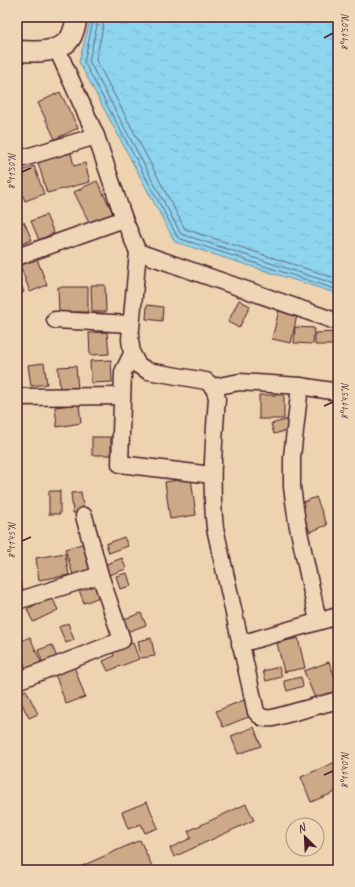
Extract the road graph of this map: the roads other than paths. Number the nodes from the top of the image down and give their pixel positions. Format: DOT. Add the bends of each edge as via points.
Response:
graph roads {
  1 [pos="77,17"];
  2 [pos="57,49"];
  3 [pos="17,52"];
  4 [pos="96,136"];
  5 [pos="17,160"];
  6 [pos="124,219"];
  7 [pos="138,252"];
  8 [pos="17,257"];
  9 [pos="55,320"];
  10 [pos="338,322"];
  11 [pos="131,324"];
  12 [pos="132,354"];
  13 [pos="213,386"];
  14 [pos="300,386"];
  15 [pos="338,392"];
  16 [pos="122,396"];
  17 [pos="17,397"];
  18 [pos="212,475"];
  19 [pos="84,516"];
  20 [pos="100,575"];
  21 [pos="17,601"];
  22 [pos="338,616"];
  23 [pos="318,621"];
  24 [pos="240,644"];
  25 [pos="17,681"];
  26 [pos="338,700"];
  1 -- 2 [label="street" via="71,36"];
  2 -- 3 [label="street"];
  2 -- 4 [label="street"];
  4 -- 5 [label="street"];
  4 -- 6 [label="street"];
  6 -- 7 [label="street"];
  6 -- 8 [label="street"];
  7 -- 10 [label="street"];
  7 -- 11 [label="street"];
  9 -- 11 [label="street"];
  11 -- 12 [label="street"];
  12 -- 13 [label="street" via="138,365 148,371 206,381"];
  12 -- 16 [label="street" via="123,372"];
  13 -- 14 [label="street" via="240,382"];
  13 -- 18 [label="street" via="217,398"];
  14 -- 15 [label="street"];
  14 -- 23 [label="street" via="292,457 292,487"];
  16 -- 17 [label="street"];
  16 -- 18 [label="street" via="120,464"];
  18 -- 24 [label="street" via="215,528"];
  19 -- 20 [label="street"];
  20 -- 21 [label="street"];
  20 -- 25 [label="street" via="122,640"];
  22 -- 23 [label="street"];
  23 -- 24 [label="street"];
  24 -- 26 [label="street" via="256,712 261,717 273,718"];
}
